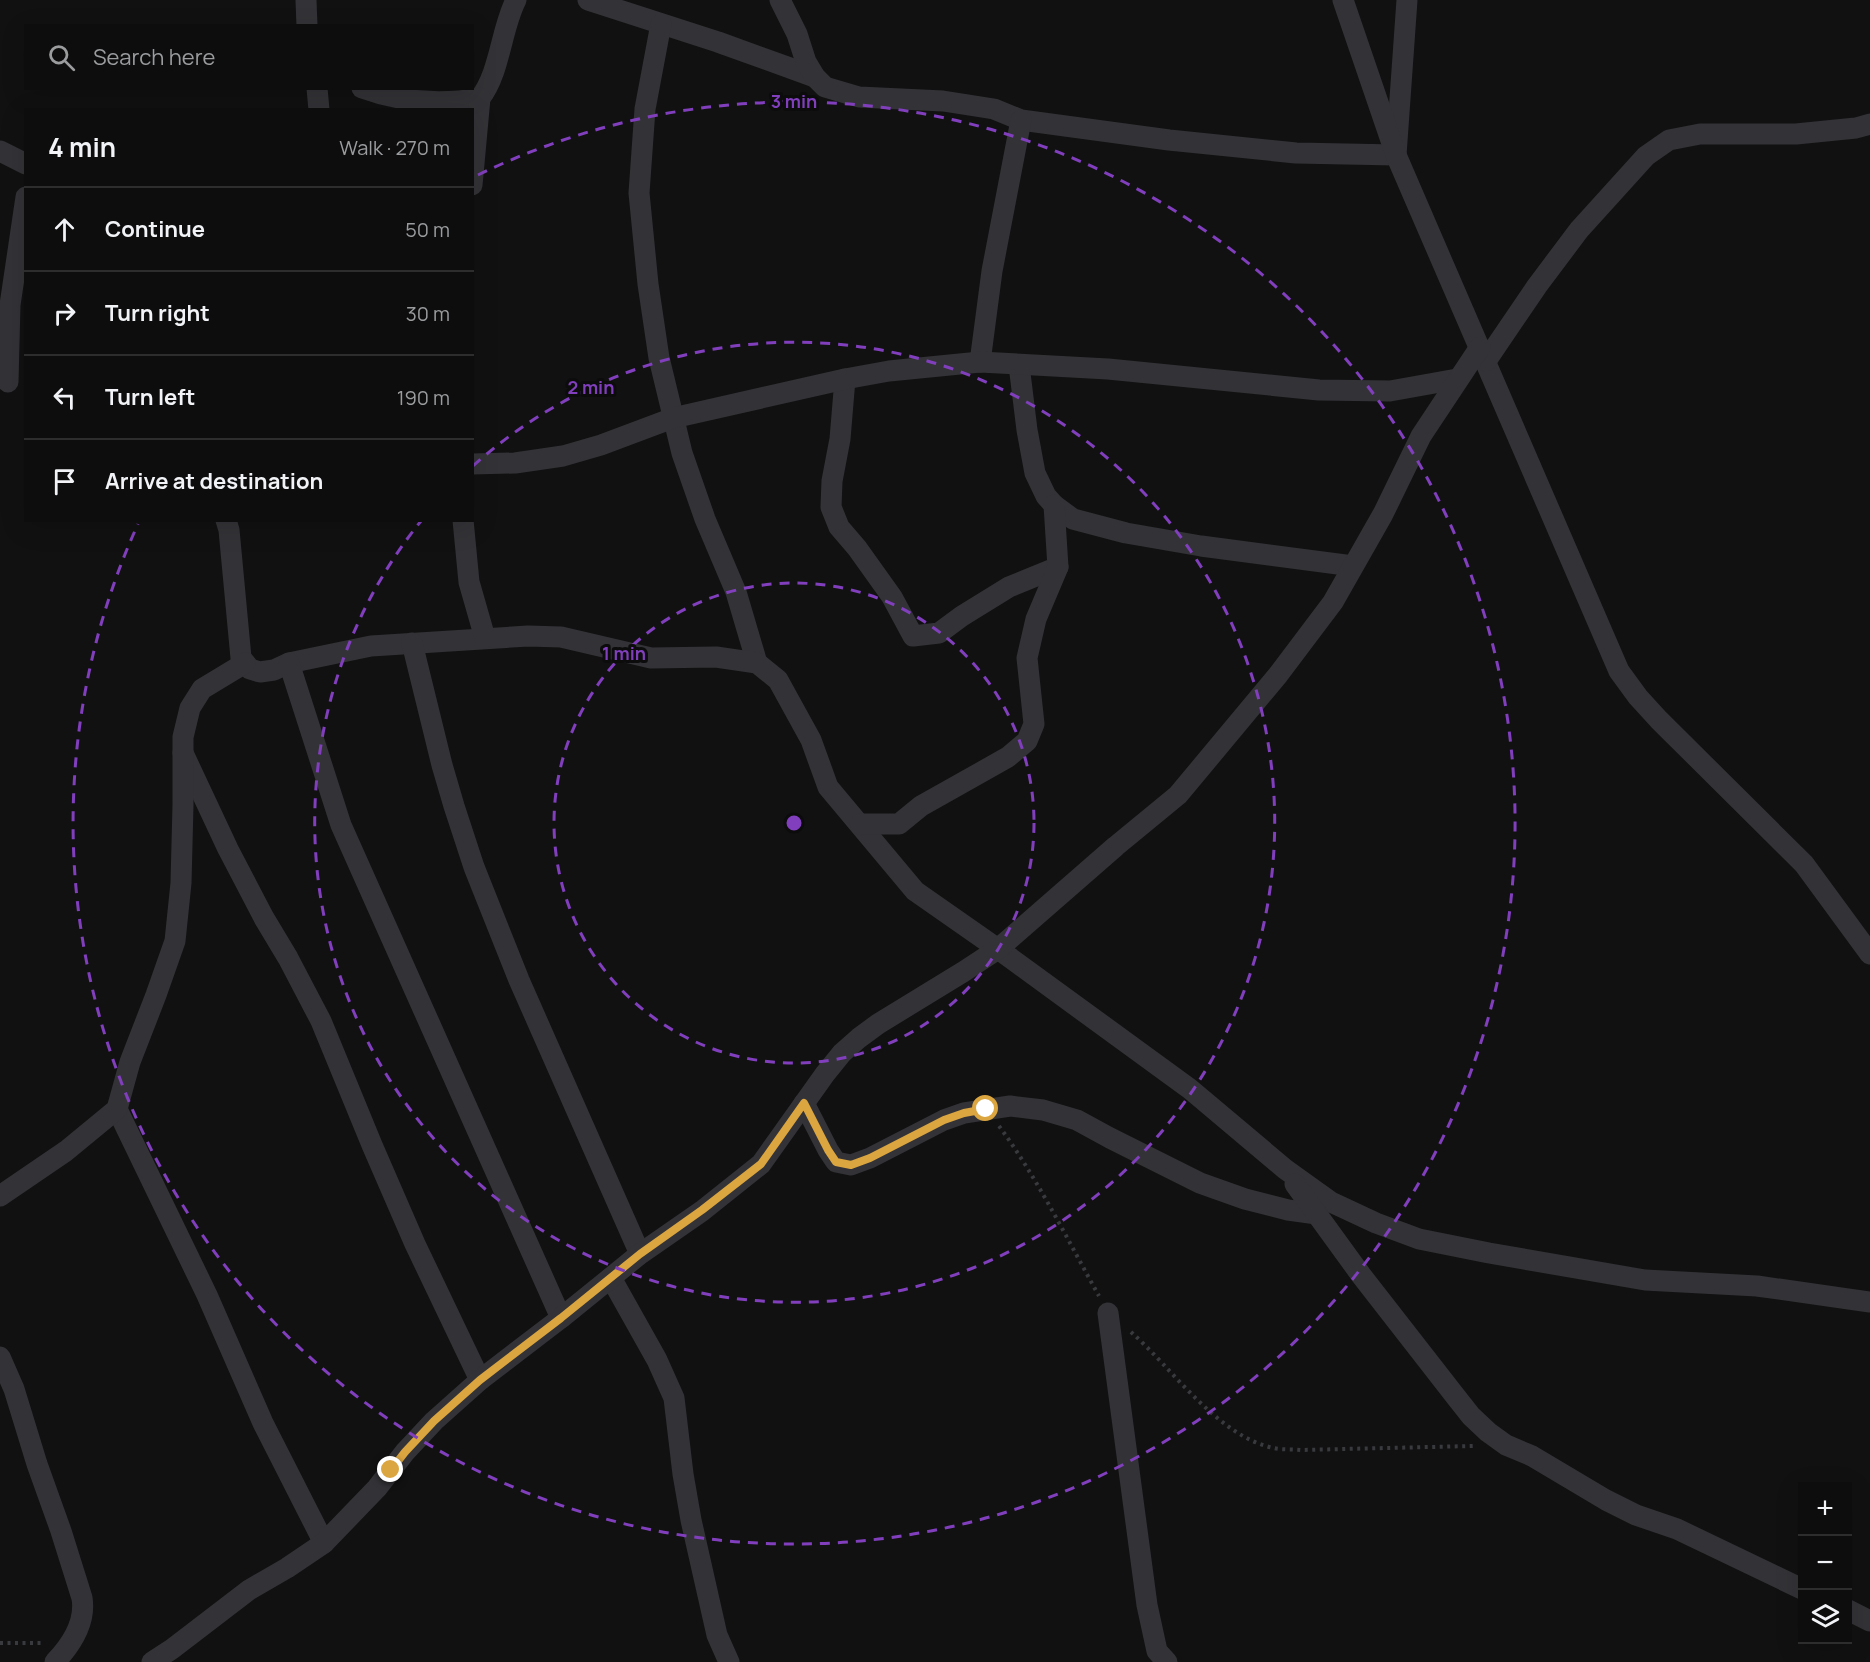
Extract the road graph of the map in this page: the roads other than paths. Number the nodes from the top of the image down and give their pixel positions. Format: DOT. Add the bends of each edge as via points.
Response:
graph roads {
  1 [pos="306,0"];
  2 [pos="516,0"];
  3 [pos="588,0"];
  4 [pos="780,0"];
  5 [pos="1343,0"];
  6 [pos="1407,0"];
  7 [pos="307,24"];
  8 [pos="661,24"];
  9 [pos="815,77"];
  10 [pos="317,90"];
  11 [pos="369,90"];
  12 [pos="480,98"];
  13 [pos="319,108"];
  14 [pos="1021,120"];
  15 [pos="1870,124"];
  16 [pos="0,151"];
  17 [pos="1396,155"];
  18 [pos="24,163"];
  19 [pos="474,163"];
  20 [pos="24,205"];
  21 [pos="8,270"];
  22 [pos="1483,354"];
  23 [pos="980,362"];
  24 [pos="1019,365"];
  25 [pos="845,379"];
  26 [pos="1457,379"];
  27 [pos="11,382"];
  28 [pos="673,418"];
  29 [pos="474,464"];
  30 [pos="1054,505"];
  31 [pos="227,522"];
  32 [pos="463,522"];
  33 [pos="1353,566"];
  34 [pos="1058,567"];
  35 [pos="485,638"];
  36 [pos="412,643"];
  37 [pos="245,663"];
  38 [pos="289,663"];
  39 [pos="757,663"];
  40 [pos="183,753"];
  41 [pos="860,824"];
  42 [pos="998,949"];
  43 [pos="1870,954"];
  44 [pos="804,1103"];
  45 [pos="117,1109"];
  46 [pos="1285,1169"];
  47 [pos="0,1196"];
  48 [pos="1317,1214"];
  49 [pos="640,1254"];
  50 [pos="611,1278"];
  51 [pos="1870,1302"];
  52 [pos="1108,1313"];
  53 [pos="561,1318"];
  54 [pos="0,1357"];
  55 [pos="480,1380"];
  56 [pos="324,1543"];
  57 [pos="1798,1587"];
  58 [pos="1852,1612"];
  59 [pos="1870,1621"];
  60 [pos="1161,1661"];
  61 [pos="55,1662"];
  62 [pos="152,1662"];
  63 [pos="729,1662"];
  1 -- 7 [label="street"];
  2 -- 12 [label="street"];
  3 -- 8 [label="street"];
  4 -- 9 [label="street"];
  5 -- 17 [label="street"];
  6 -- 17 [label="street"];
  8 -- 9 [label="street"];
  8 -- 28 [label="street" via="645,108 639,192 657,347"];
  9 -- 14 [label="street" via="825,87 859,97 943,101 994,109"];
  10 -- 13 [label="street"];
  11 -- 12 [label="street" via="432,103"];
  12 -- 19 [label="street"];
  14 -- 17 [label="street" via="1296,153"];
  14 -- 23 [label="street" via="992,271"];
  15 -- 22 [label="street" via="1796,134 1700,134 1669,140 1646,156 1580,230"];
  16 -- 18 [label="street"];
  17 -- 22 [label="street"];
  20 -- 21 [label="street"];
  21 -- 27 [label="street"];
  22 -- 26 [label="street"];
  22 -- 43 [label="street" via="1619,671 1659,720 1804,864"];
  23 -- 24 [label="street"];
  23 -- 25 [label="street"];
  24 -- 26 [label="street" via="1108,369 1319,390 1390,391"];
  24 -- 30 [label="street" via="1035,473"];
  25 -- 28 [label="street"];
  25 -- 34 [label="street" via="831,507 839,527 892,597 913,636 939,633 1009,587"];
  26 -- 33 [label="street" via="1420,436"];
  28 -- 29 [label="street" via="563,456"];
  28 -- 39 [label="street" via="705,519 736,592"];
  30 -- 33 [label="street" via="1073,519 1126,532"];
  30 -- 34 [label="street"];
  31 -- 37 [label="street" via="239,648"];
  32 -- 35 [label="street" via="469,582"];
  33 -- 42 [label="street" via="1333,602 1278,675 1178,795"];
  34 -- 41 [label="street" via="1036,619 1028,658 1034,724 1028,741 1008,757 921,806 899,824"];
  35 -- 36 [label="street"];
  35 -- 39 [label="street" via="561,638 651,658 716,657"];
  36 -- 38 [label="street" via="371,646"];
  36 -- 49 [label="street" via="442,765 474,867 519,980"];
  37 -- 38 [label="street" via="260,672"];
  37 -- 40 [label="street" via="202,689 190,708"];
  38 -- 53 [label="street" via="341,825"];
  39 -- 41 [label="street" via="778,680 811,740 828,787"];
  40 -- 45 [label="street" via="181,884 175,941 130,1062"];
  40 -- 55 [label="street" via="233,858 321,1021 415,1244"];
  41 -- 42 [label="street" via="915,891"];
  42 -- 44 [label="street" via="859,1038 842,1053"];
  42 -- 46 [label="street" via="1190,1089"];
  44 -- 48 [label="street" via="836,1162 851,1165 944,1120 1010,1106 1077,1120 1200,1183 1245,1199"];
  44 -- 49 [label="street" via="761,1164"];
  45 -- 47 [label="street" via="66,1151"];
  45 -- 56 [label="street" via="207,1294 263,1423"];
  46 -- 48 [label="street"];
  46 -- 51 [label="street" via="1331,1202 1419,1239 1645,1280 1757,1286"];
  48 -- 57 [label="street" via="1471,1416 1488,1432 1635,1515 1677,1529"];
  49 -- 50 [label="street"];
  50 -- 53 [label="street"];
  50 -- 63 [label="street" via="674,1398 691,1520 717,1635"];
  52 -- 60 [label="street" via="1147,1605"];
  53 -- 55 [label="street"];
  54 -- 61 [label="street" via="82,1598 80,1623"];
  55 -- 56 [label="street" via="434,1421"];
  56 -- 62 [label="street" via="249,1590"];
  58 -- 59 [label="street"];
}
